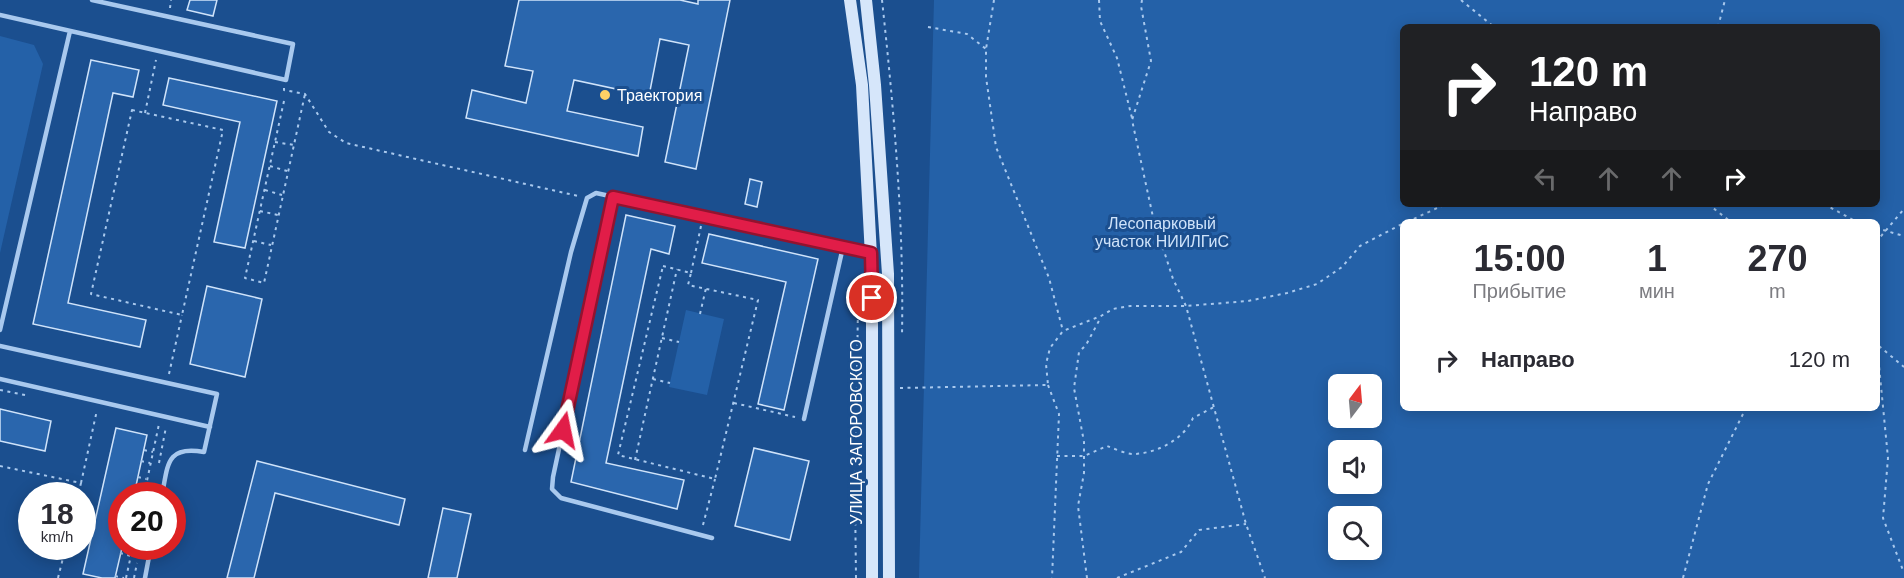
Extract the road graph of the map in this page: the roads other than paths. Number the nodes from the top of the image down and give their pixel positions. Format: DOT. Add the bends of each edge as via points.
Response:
graph roads {
  1 [pos="92,0"];
  2 [pos="850,0"];
  3 [pos="866,0"];
  4 [pos="0,15"];
  5 [pos="70,31"];
  6 [pos="613,197"];
  7 [pos="843,247"];
  8 [pos="871,253"];
  9 [pos="0,330"];
  10 [pos="0,346"];
  11 [pos="0,379"];
  12 [pos="804,419"];
  13 [pos="210,427"];
  14 [pos="525,450"];
  15 [pos="165,482"];
  16 [pos="712,538"];
  17 [pos="148,560"];
  18 [pos="145,578"];
  19 [pos="872,578"];
  20 [pos="889,578"];
  1 -- 5 [label="lane" via="293,44 286,80"];
  2 -- 8 [label="street, УЛИЦА ЗАГОРОВСКОГО" via="862,85"];
  3 -- 20 [label="street, УЛИЦА ЗАГОРОВСКОГО" via="888,274"];
  4 -- 5 [label="lane"];
  5 -- 9 [label="lane"];
  6 -- 7 [label="lane"];
  6 -- 14 [label="lane" via="596,193 587,198"];
  6 -- 16 [label="lane" via="552,489 561,498"];
  7 -- 8 [label="lane"];
  7 -- 12 [label="lane"];
  8 -- 19 [label="street, УЛИЦА ЗАГОРОВСКОГО"];
  10 -- 13 [label="lane" via="217,394"];
  11 -- 13 [label="lane"];
  13 -- 15 [label="lane" via="204,452 182,450 174,454"];
  17 -- 18 [label="lane"];
}
